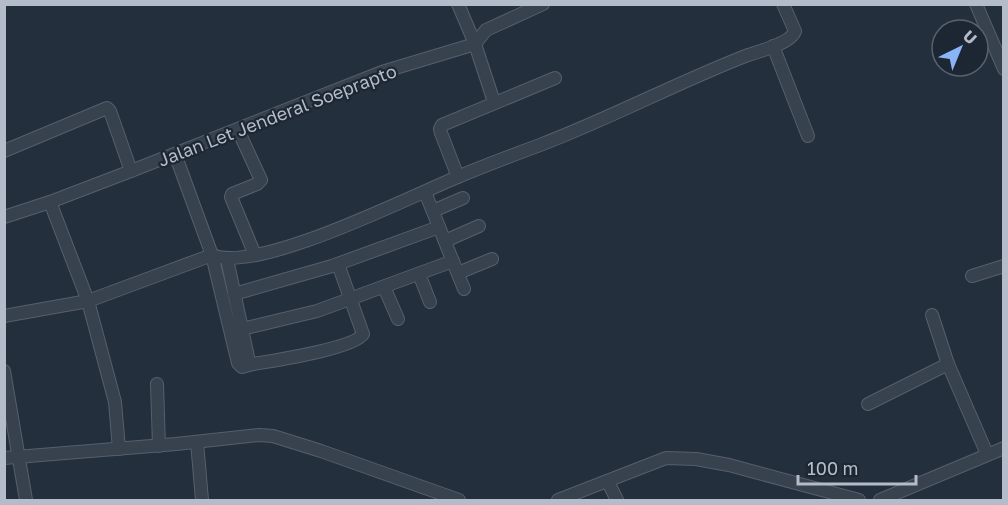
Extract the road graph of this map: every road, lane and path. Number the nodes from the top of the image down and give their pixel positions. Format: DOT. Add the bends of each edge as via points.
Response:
graph roads {
  1 [pos="458,4"];
  2 [pos="543,4"];
  3 [pos="783,4"];
  4 [pos="976,4"];
  5 [pos="475,44"];
  6 [pos="773,46"];
  7 [pos="1004,69"];
  8 [pos="555,78"];
  9 [pos="494,102"];
  10 [pos="238,130"];
  11 [pos="808,136"];
  12 [pos="4,151"];
  13 [pos="175,154"];
  14 [pos="131,171"];
  15 [pos="458,177"];
  16 [pos="425,192"];
  17 [pos="463,198"];
  18 [pos="50,202"];
  19 [pos="433,211"];
  20 [pos="4,217"];
  21 [pos="479,226"];
  22 [pos="439,227"];
  23 [pos="445,241"];
  24 [pos="212,255"];
  25 [pos="255,255"];
  26 [pos="226,259"];
  27 [pos="492,259"];
  28 [pos="338,264"];
  29 [pos="1004,266"];
  30 [pos="455,267"];
  31 [pos="419,274"];
  32 [pos="972,276"];
  33 [pos="384,287"];
  34 [pos="464,289"];
  35 [pos="234,294"];
  36 [pos="350,299"];
  37 [pos="88,301"];
  38 [pos="430,302"];
  39 [pos="932,315"];
  40 [pos="4,316"];
  41 [pos="398,318"];
  42 [pos="242,329"];
  43 [pos="948,364"];
  44 [pos="248,365"];
  45 [pos="4,370"];
  46 [pos="157,384"];
  47 [pos="868,404"];
  48 [pos="197,442"];
  49 [pos="159,446"];
  50 [pos="1004,448"];
  51 [pos="119,449"];
  52 [pos="987,454"];
  53 [pos="18,457"];
  54 [pos="4,458"];
  55 [pos="608,482"];
  56 [pos="885,500"];
  57 [pos="26,501"];
  58 [pos="202,501"];
  59 [pos="459,501"];
  60 [pos="558,501"];
  61 [pos="617,501"];
  62 [pos="859,501"];
  1 -- 5 [label="street"];
  2 -- 5 [label="street, Jalan Let Jenderal Soeprapto" via="486,30"];
  3 -- 6 [label="street" via="795,33"];
  4 -- 7 [label="street"];
  5 -- 9 [label="street"];
  5 -- 10 [label="street, Jalan Let Jenderal Soeprapto" via="382,72"];
  6 -- 11 [label="street"];
  6 -- 15 [label="street" via="594,124"];
  8 -- 9 [label="street"];
  9 -- 15 [label="street" via="440,127"];
  10 -- 13 [label="street, Jalan Let Jenderal Soeprapto"];
  10 -- 25 [label="street" via="261,180 231,197"];
  12 -- 14 [label="street" via="107,108"];
  13 -- 14 [label="street, Jalan Let Jenderal Soeprapto"];
  13 -- 24 [label="street"];
  14 -- 18 [label="street, Jalan Let Jenderal Soeprapto"];
  15 -- 16 [label="street"];
  16 -- 19 [label="street"];
  16 -- 25 [label="street" via="307,240"];
  17 -- 19 [label="street"];
  18 -- 20 [label="street, Jalan Let Jenderal Soeprapto"];
  18 -- 37 [label="street"];
  19 -- 22 [label="street"];
  21 -- 23 [label="street"];
  22 -- 23 [label="street"];
  22 -- 28 [label="street"];
  23 -- 30 [label="street"];
  24 -- 26 [label="street"];
  24 -- 37 [label="street"];
  24 -- 44 [label="street" via="238,363 242,367"];
  25 -- 26 [label="street"];
  26 -- 35 [label="street"];
  27 -- 30 [label="street"];
  28 -- 35 [label="street"];
  28 -- 36 [label="street"];
  29 -- 32 [label="street"];
  30 -- 31 [label="street"];
  30 -- 34 [label="street"];
  31 -- 33 [label="street"];
  31 -- 38 [label="street"];
  33 -- 36 [label="street"];
  33 -- 41 [label="street"];
  35 -- 42 [label="street"];
  36 -- 42 [label="street"];
  36 -- 44 [label="street" via="363,334 359,339"];
  37 -- 40 [label="street"];
  37 -- 51 [label="street" via="115,402"];
  39 -- 43 [label="street"];
  42 -- 44 [label="street"];
  43 -- 47 [label="street"];
  43 -- 52 [label="street"];
  45 -- 53 [label="street"];
  46 -- 49 [label="street"];
  48 -- 49 [label="street"];
  48 -- 58 [label="street"];
  48 -- 59 [label="street" via="273,436"];
  49 -- 51 [label="street"];
  50 -- 52 [label="street"];
  51 -- 53 [label="street"];
  52 -- 56 [label="street"];
  53 -- 54 [label="street"];
  53 -- 57 [label="street"];
  55 -- 60 [label="street"];
  55 -- 61 [label="street"];
  55 -- 62 [label="street" via="676,457 729,465"];
}
